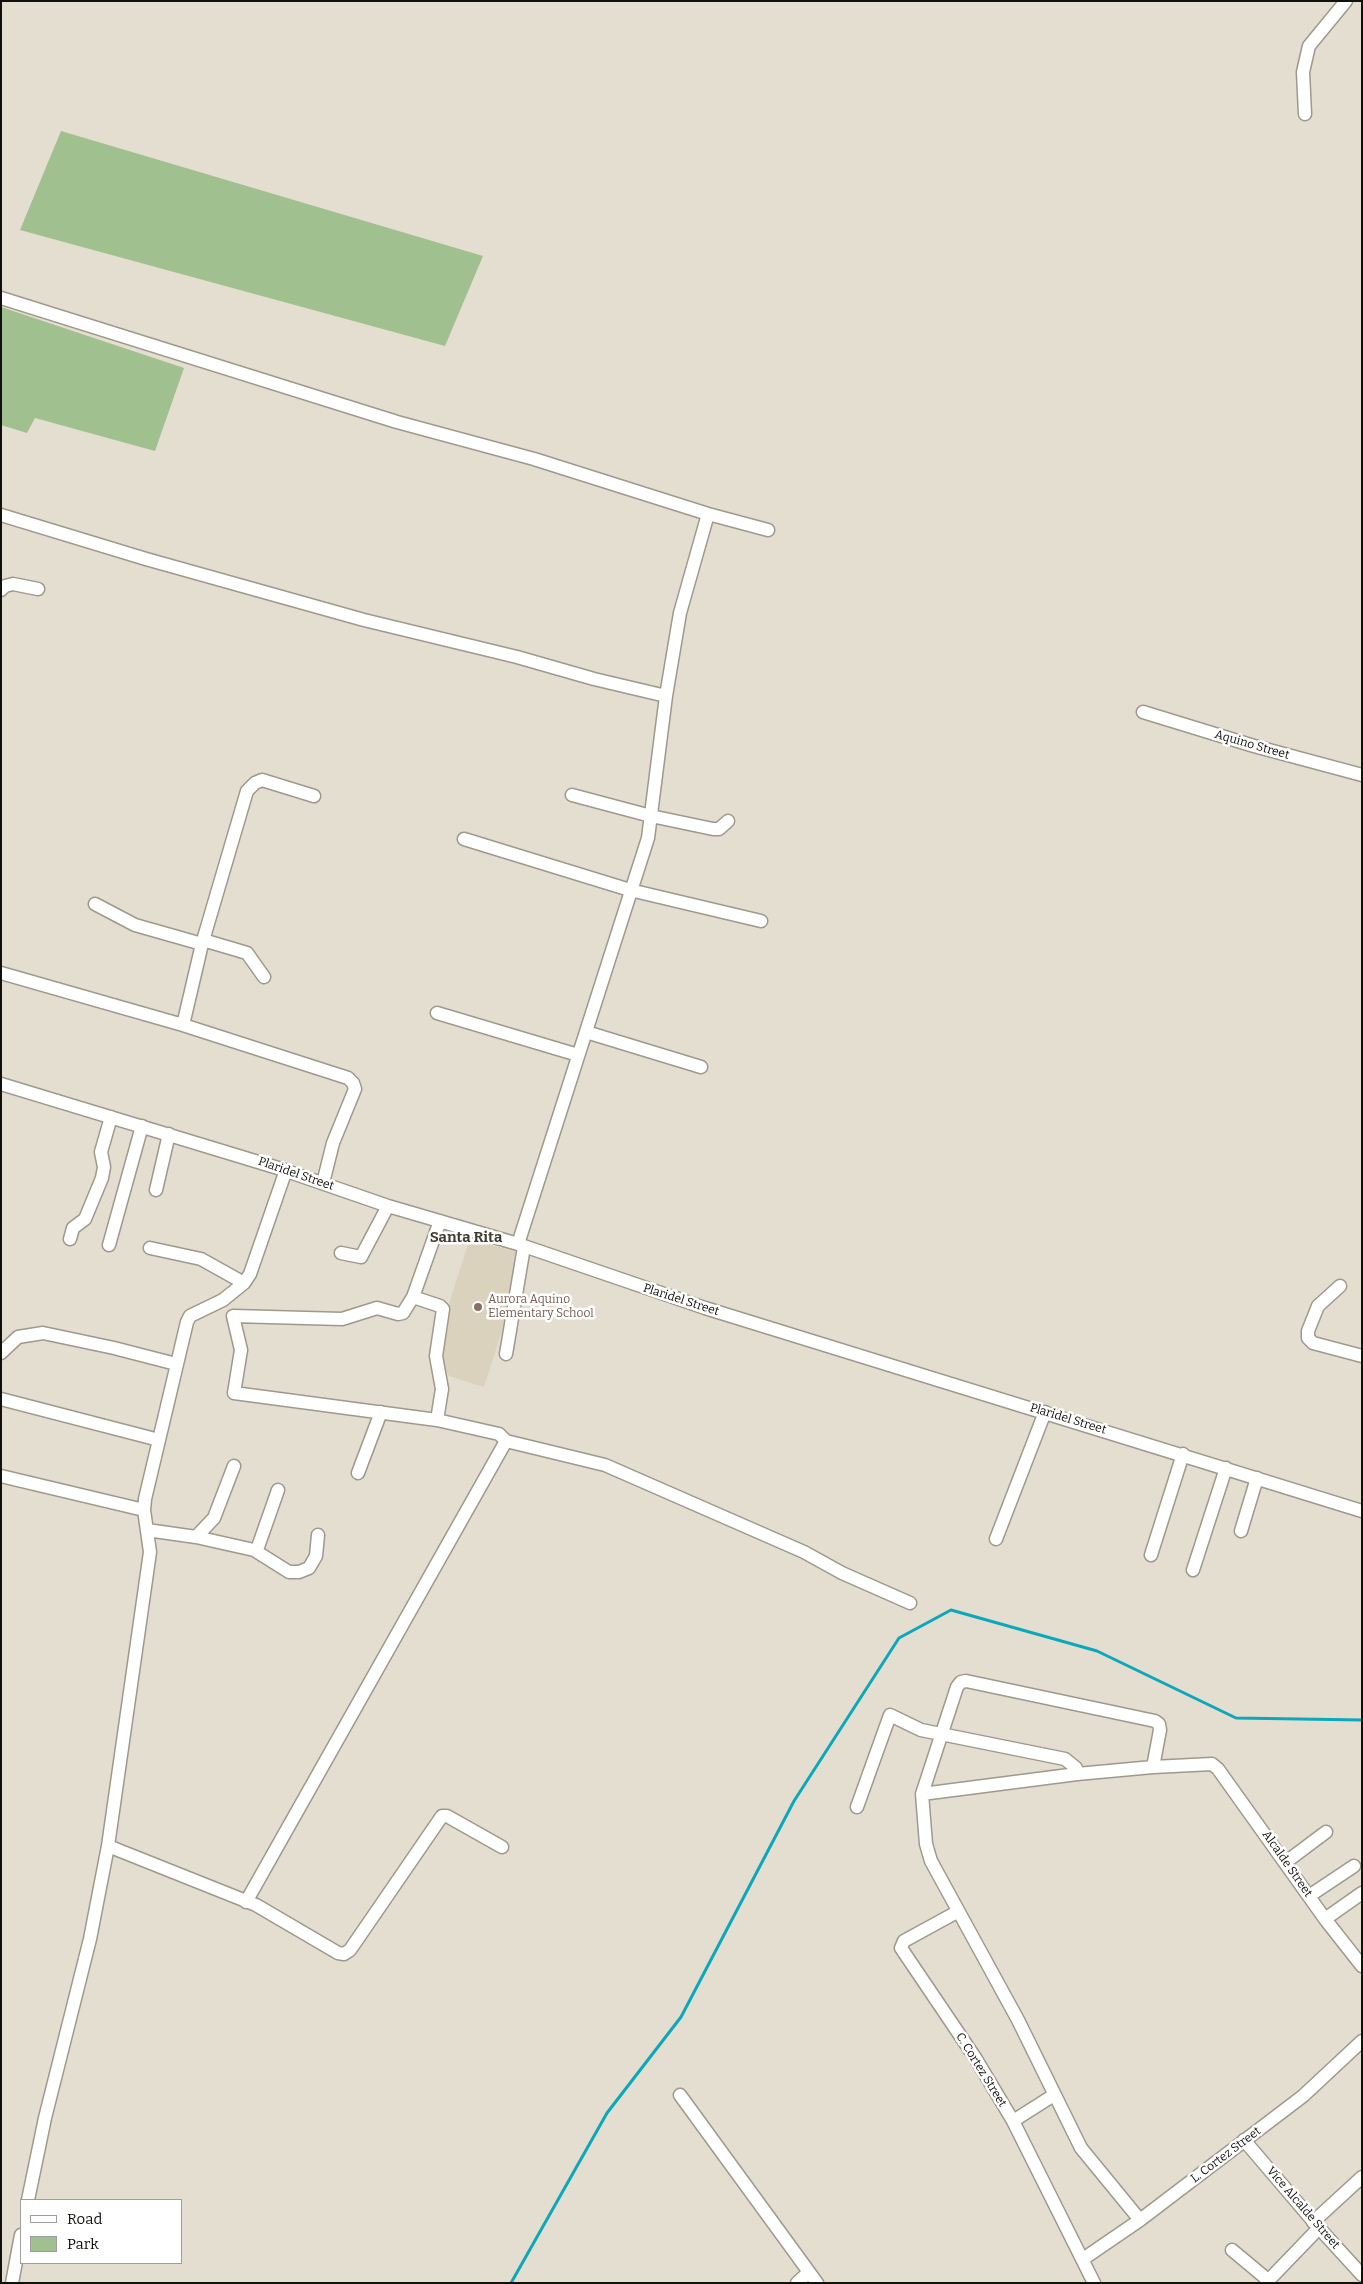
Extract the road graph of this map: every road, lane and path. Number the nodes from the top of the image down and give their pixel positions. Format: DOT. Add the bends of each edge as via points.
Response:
graph roads {
  1 [pos="1346,1"];
  2 [pos="1305,114"];
  3 [pos="1,298"];
  4 [pos="708,514"];
  5 [pos="1,515"];
  6 [pos="768,530"];
  7 [pos="38,589"];
  8 [pos="1,590"];
  9 [pos="666,696"];
  10 [pos="1143,712"];
  11 [pos="1362,774"];
  12 [pos="572,795"];
  13 [pos="314,796"];
  14 [pos="650,816"];
  15 [pos="728,821"];
  16 [pos="464,839"];
  17 [pos="630,890"];
  18 [pos="95,904"];
  19 [pos="761,921"];
  20 [pos="202,942"];
  21 [pos="1,973"];
  22 [pos="264,977"];
  23 [pos="437,1013"];
  24 [pos="183,1025"];
  25 [pos="586,1032"];
  26 [pos="578,1055"];
  27 [pos="701,1068"];
  28 [pos="1,1084"];
  29 [pos="111,1117"];
  30 [pos="142,1126"];
  31 [pos="169,1134"];
  32 [pos="286,1170"];
  33 [pos="323,1183"];
  34 [pos="156,1190"];
  35 [pos="388,1206"];
  36 [pos="440,1221"];
  37 [pos="70,1239"];
  38 [pos="109,1245"];
  39 [pos="524,1247"];
  40 [pos="150,1248"];
  41 [pos="341,1253"];
  42 [pos="244,1283"];
  43 [pos="1340,1286"];
  44 [pos="414,1297"];
  45 [pos="223,1300"];
  46 [pos="234,1316"];
  47 [pos="1,1353"];
  48 [pos="506,1354"];
  49 [pos="1362,1356"];
  50 [pos="176,1364"];
  51 [pos="1,1399"];
  52 [pos="381,1412"];
  53 [pos="1045,1412"];
  54 [pos="437,1420"];
  55 [pos="159,1440"];
  56 [pos="506,1441"];
  57 [pos="1183,1454"];
  58 [pos="234,1466"];
  59 [pos="1226,1468"];
  60 [pos="358,1473"];
  61 [pos="1,1476"];
  62 [pos="1257,1478"];
  63 [pos="278,1490"];
  64 [pos="144,1510"];
  65 [pos="1362,1511"];
  66 [pos="147,1530"];
  67 [pos="1241,1531"];
  68 [pos="318,1535"];
  69 [pos="196,1537"];
  70 [pos="996,1539"];
  71 [pos="254,1550"];
  72 [pos="1151,1555"];
  73 [pos="1193,1570"];
  74 [pos="910,1603"];
  75 [pos="942,1736"];
  76 [pos="1153,1767"];
  77 [pos="1077,1774"];
  78 [pos="922,1794"];
  79 [pos="857,1807"];
  80 [pos="1326,1832"];
  81 [pos="108,1846"];
  82 [pos="502,1846"];
  83 [pos="1286,1862"];
  84 [pos="1354,1866"];
  85 [pos="1362,1893"];
  86 [pos="1309,1896"];
  87 [pos="246,1902"];
  88 [pos="958,1912"];
  89 [pos="1325,1920"];
  90 [pos="1362,1966"];
  91 [pos="1362,2041"];
  92 [pos="680,2095"];
  93 [pos="1054,2095"];
  94 [pos="1013,2121"];
  95 [pos="1244,2140"];
  96 [pos="1362,2177"];
  97 [pos="28,2199"];
  98 [pos="1140,2220"];
  99 [pos="1316,2225"];
  100 [pos="20,2240"];
  101 [pos="1232,2250"];
  102 [pos="1083,2259"];
  103 [pos="1362,2275"];
  104 [pos="813,2278"];
  105 [pos="1267,2282"];
  106 [pos="12,2283"];
  107 [pos="797,2283"];
  108 [pos="1094,2283"];
  1 -- 2 [label="street" via="1309,46 1303,72"];
  3 -- 4 [label="street" via="397,422 534,459"];
  4 -- 6 [label="street"];
  4 -- 9 [label="street" via="680,613"];
  5 -- 9 [label="street" via="364,620"];
  7 -- 8 [label="street" via="13,584"];
  9 -- 14 [label="street"];
  10 -- 11 [label="street, Aquino Street"];
  12 -- 14 [label="street"];
  13 -- 20 [label="street" via="262,780 247,791"];
  14 -- 15 [label="street" via="713,829 719,829"];
  14 -- 17 [label="street" via="648,838"];
  16 -- 17 [label="street"];
  17 -- 19 [label="street"];
  17 -- 25 [label="street"];
  18 -- 20 [label="street" via="135,925"];
  20 -- 22 [label="street" via="247,952"];
  20 -- 24 [label="street"];
  21 -- 24 [label="street"];
  23 -- 26 [label="street"];
  24 -- 33 [label="street" via="348,1078 353,1083 355,1090 333,1143"];
  25 -- 26 [label="street"];
  25 -- 27 [label="street"];
  26 -- 39 [label="street"];
  28 -- 29 [label="street, Plaridel Street"];
  29 -- 30 [label="street, Plaridel Street"];
  29 -- 37 [label="street" via="101,1152 102,1178 85,1219 73,1228"];
  30 -- 31 [label="street, Plaridel Street"];
  30 -- 38 [label="street"];
  31 -- 32 [label="street, Plaridel Street"];
  31 -- 34 [label="street"];
  32 -- 33 [label="street, Plaridel Street"];
  32 -- 42 [label="street" via="254,1264"];
  33 -- 35 [label="street, Plaridel Street"];
  35 -- 36 [label="street, Plaridel Street"];
  35 -- 41 [label="street" via="361,1257"];
  36 -- 39 [label="street, Plaridel Street"];
  36 -- 44 [label="street"];
  39 -- 48 [label="street"];
  39 -- 53 [label="street, Plaridel Street" via="705,1308"];
  40 -- 42 [label="street" via="200,1258"];
  42 -- 45 [label="street"];
  43 -- 49 [label="street" via="1318,1306 1308,1338"];
  44 -- 46 [label="street" via="403,1313 398,1314 377,1308 342,1319"];
  44 -- 54 [label="street" via="443,1310 436,1356 442,1389"];
  45 -- 46 [label="street"];
  45 -- 50 [label="street" via="188,1318"];
  46 -- 52 [label="street" via="242,1350 234,1393"];
  47 -- 50 [label="street" via="18,1337 43,1333"];
  50 -- 55 [label="street"];
  51 -- 55 [label="street"];
  52 -- 54 [label="street"];
  52 -- 60 [label="street"];
  53 -- 57 [label="street, Plaridel Street"];
  53 -- 70 [label="street"];
  54 -- 56 [label="street" via="499,1434"];
  55 -- 64 [label="street"];
  56 -- 74 [label="street" via="605,1465 804,1552"];
  56 -- 87 [label="street"];
  57 -- 59 [label="street, Plaridel Street"];
  57 -- 72 [label="street"];
  58 -- 69 [label="street" via="214,1518"];
  59 -- 62 [label="street, Plaridel Street"];
  59 -- 73 [label="street"];
  61 -- 64 [label="street"];
  62 -- 65 [label="street, Plaridel Street"];
  62 -- 67 [label="street"];
  63 -- 71 [label="street" via="258,1547"];
  64 -- 66 [label="street"];
  66 -- 69 [label="street"];
  66 -- 81 [label="street" via="150,1552"];
  68 -- 71 [label="street" via="316,1556 309,1568 299,1572 289,1572"];
  69 -- 71 [label="street"];
  75 -- 76 [label="street" via="957,1687 966,1681 1154,1721 1160,1730"];
  75 -- 77 [label="street" via="1065,1759 1076,1768"];
  75 -- 78 [label="street"];
  75 -- 79 [label="street" via="913,1728 890,1716"];
  76 -- 77 [label="street"];
  76 -- 83 [label="street, Alcalde Street" via="1212,1764"];
  77 -- 78 [label="street"];
  78 -- 88 [label="street" via="927,1853"];
  80 -- 83 [label="street"];
  81 -- 87 [label="street"];
  81 -- 97 [label="street" via="90,1940 45,2116"];
  82 -- 87 [label="street" via="442,1816 350,1950 344,1954"];
  83 -- 86 [label="street, Alcalde Street"];
  84 -- 86 [label="street"];
  85 -- 89 [label="street"];
  86 -- 89 [label="street, Alcalde Street"];
  88 -- 93 [label="street" via="1018,2020"];
  88 -- 94 [label="street, C. Cortez Street" via="904,1941 900,1948 976,2059"];
  89 -- 90 [label="street, Alcalde Street"];
  91 -- 95 [label="street, L. Cortez Street" via="1303,2096"];
  92 -- 104 [label="street"];
  93 -- 94 [label="street"];
  93 -- 98 [label="street" via="1081,2148"];
  94 -- 102 [label="street, C. Cortez Street"];
  95 -- 98 [label="street, L. Cortez Street"];
  95 -- 99 [label="street, Vice Alcalde Street"];
  96 -- 99 [label="street"];
  98 -- 102 [label="street, L. Cortez Street"];
  99 -- 103 [label="street, Vice Alcalde Street"];
  99 -- 105 [label="street"];
  100 -- 106 [label="street"];
  101 -- 105 [label="street"];
  102 -- 108 [label="street, C. Cortez Street"];
  104 -- 107 [label="street"];
}
